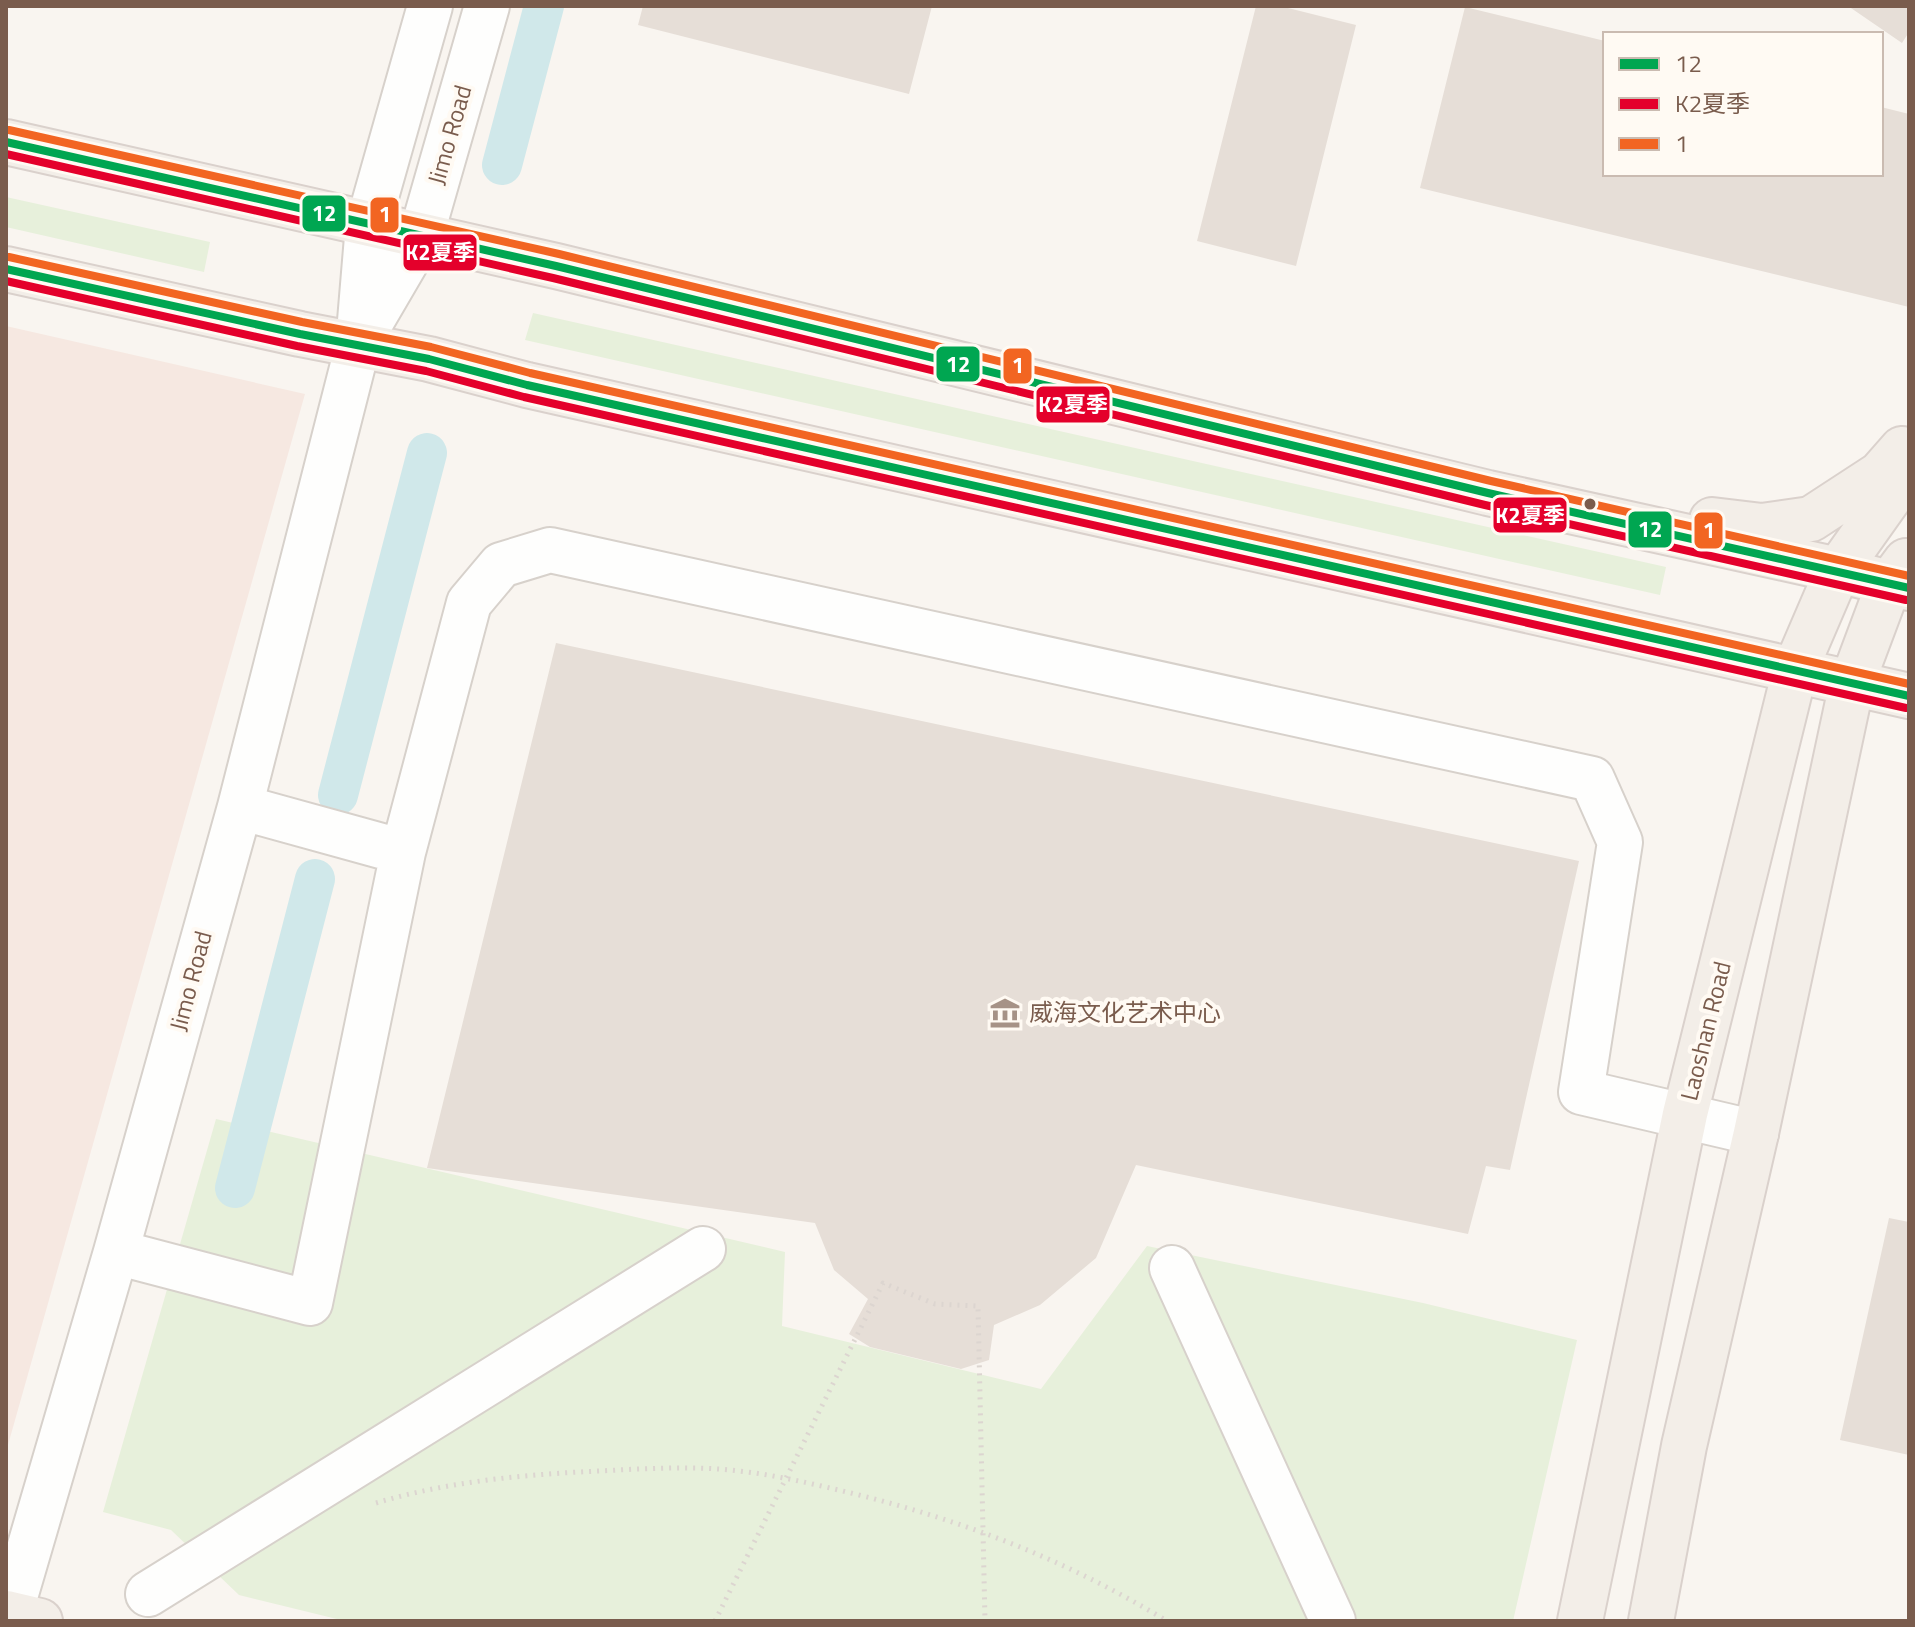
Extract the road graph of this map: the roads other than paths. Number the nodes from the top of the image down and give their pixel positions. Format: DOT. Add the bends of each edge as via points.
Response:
graph roads {
  1 [pos="430,6"];
  2 [pos="487,6"];
  3 [pos="6,142"];
  4 [pos="368,225"];
  5 [pos="421,236"];
  6 [pos="6,269"];
  7 [pos="358,345"];
  8 [pos="1909,442"];
  9 [pos="1909,470"];
  10 [pos="1488,493"];
  11 [pos="1838,570"];
  12 [pos="1902,576"];
  13 [pos="1795,670"];
  14 [pos="1852,683"];
  15 [pos="1909,696"];
  16 [pos="240,807"];
  17 [pos="403,852"];
  18 [pos="1685,1114"];
  19 [pos="1756,1133"];
  20 [pos="703,1249"];
  21 [pos="116,1252"];
  22 [pos="1172,1268"];
  23 [pos="148,1594"];
  24 [pos="18,1616"];
  25 [pos="1658,1619"];
  26 [pos="1333,1621"];
  27 [pos="1580,1621"];
  1 -- 4 [label="street, Jimo Road"];
  2 -- 5 [label="street, Jimo Road"];
  3 -- 4 [label="main road"];
  4 -- 5 [label="main road"];
  4 -- 7 [label="street, Jimo Road"];
  5 -- 7 [label="street, Jimo Road"];
  5 -- 10 [label="main road"];
  6 -- 7 [label="main road"];
  7 -- 13 [label="main road"];
  7 -- 16 [label="street, Jimo Road"];
  8 -- 10 [label="main road" via="1880,474 1811,519 1762,526"];
  9 -- 11 [label="main road, Laoshan Road"];
  10 -- 11 [label="main road"];
  11 -- 12 [label="main road"];
  11 -- 13 [label="main road, Laoshan Road"];
  12 -- 14 [label="main road"];
  13 -- 14 [label="main road"];
  13 -- 18 [label="main road, Laoshan Road"];
  14 -- 15 [label="main road"];
  14 -- 19 [label="main road"];
  16 -- 17 [label="street"];
  16 -- 21 [label="street, Jimo Road"];
  17 -- 18 [label="street" via="469,603 501,565 550,550 1592,779 1620,842 1581,1092"];
  17 -- 21 [label="street" via="310,1303"];
  18 -- 19 [label="street"];
  18 -- 27 [label="main road, Laoshan Road"];
  19 -- 25 [label="main road" via="1684,1446"];
  20 -- 23 [label="street"];
  21 -- 24 [label="street, Jimo Road"];
  22 -- 26 [label="street"];
}
